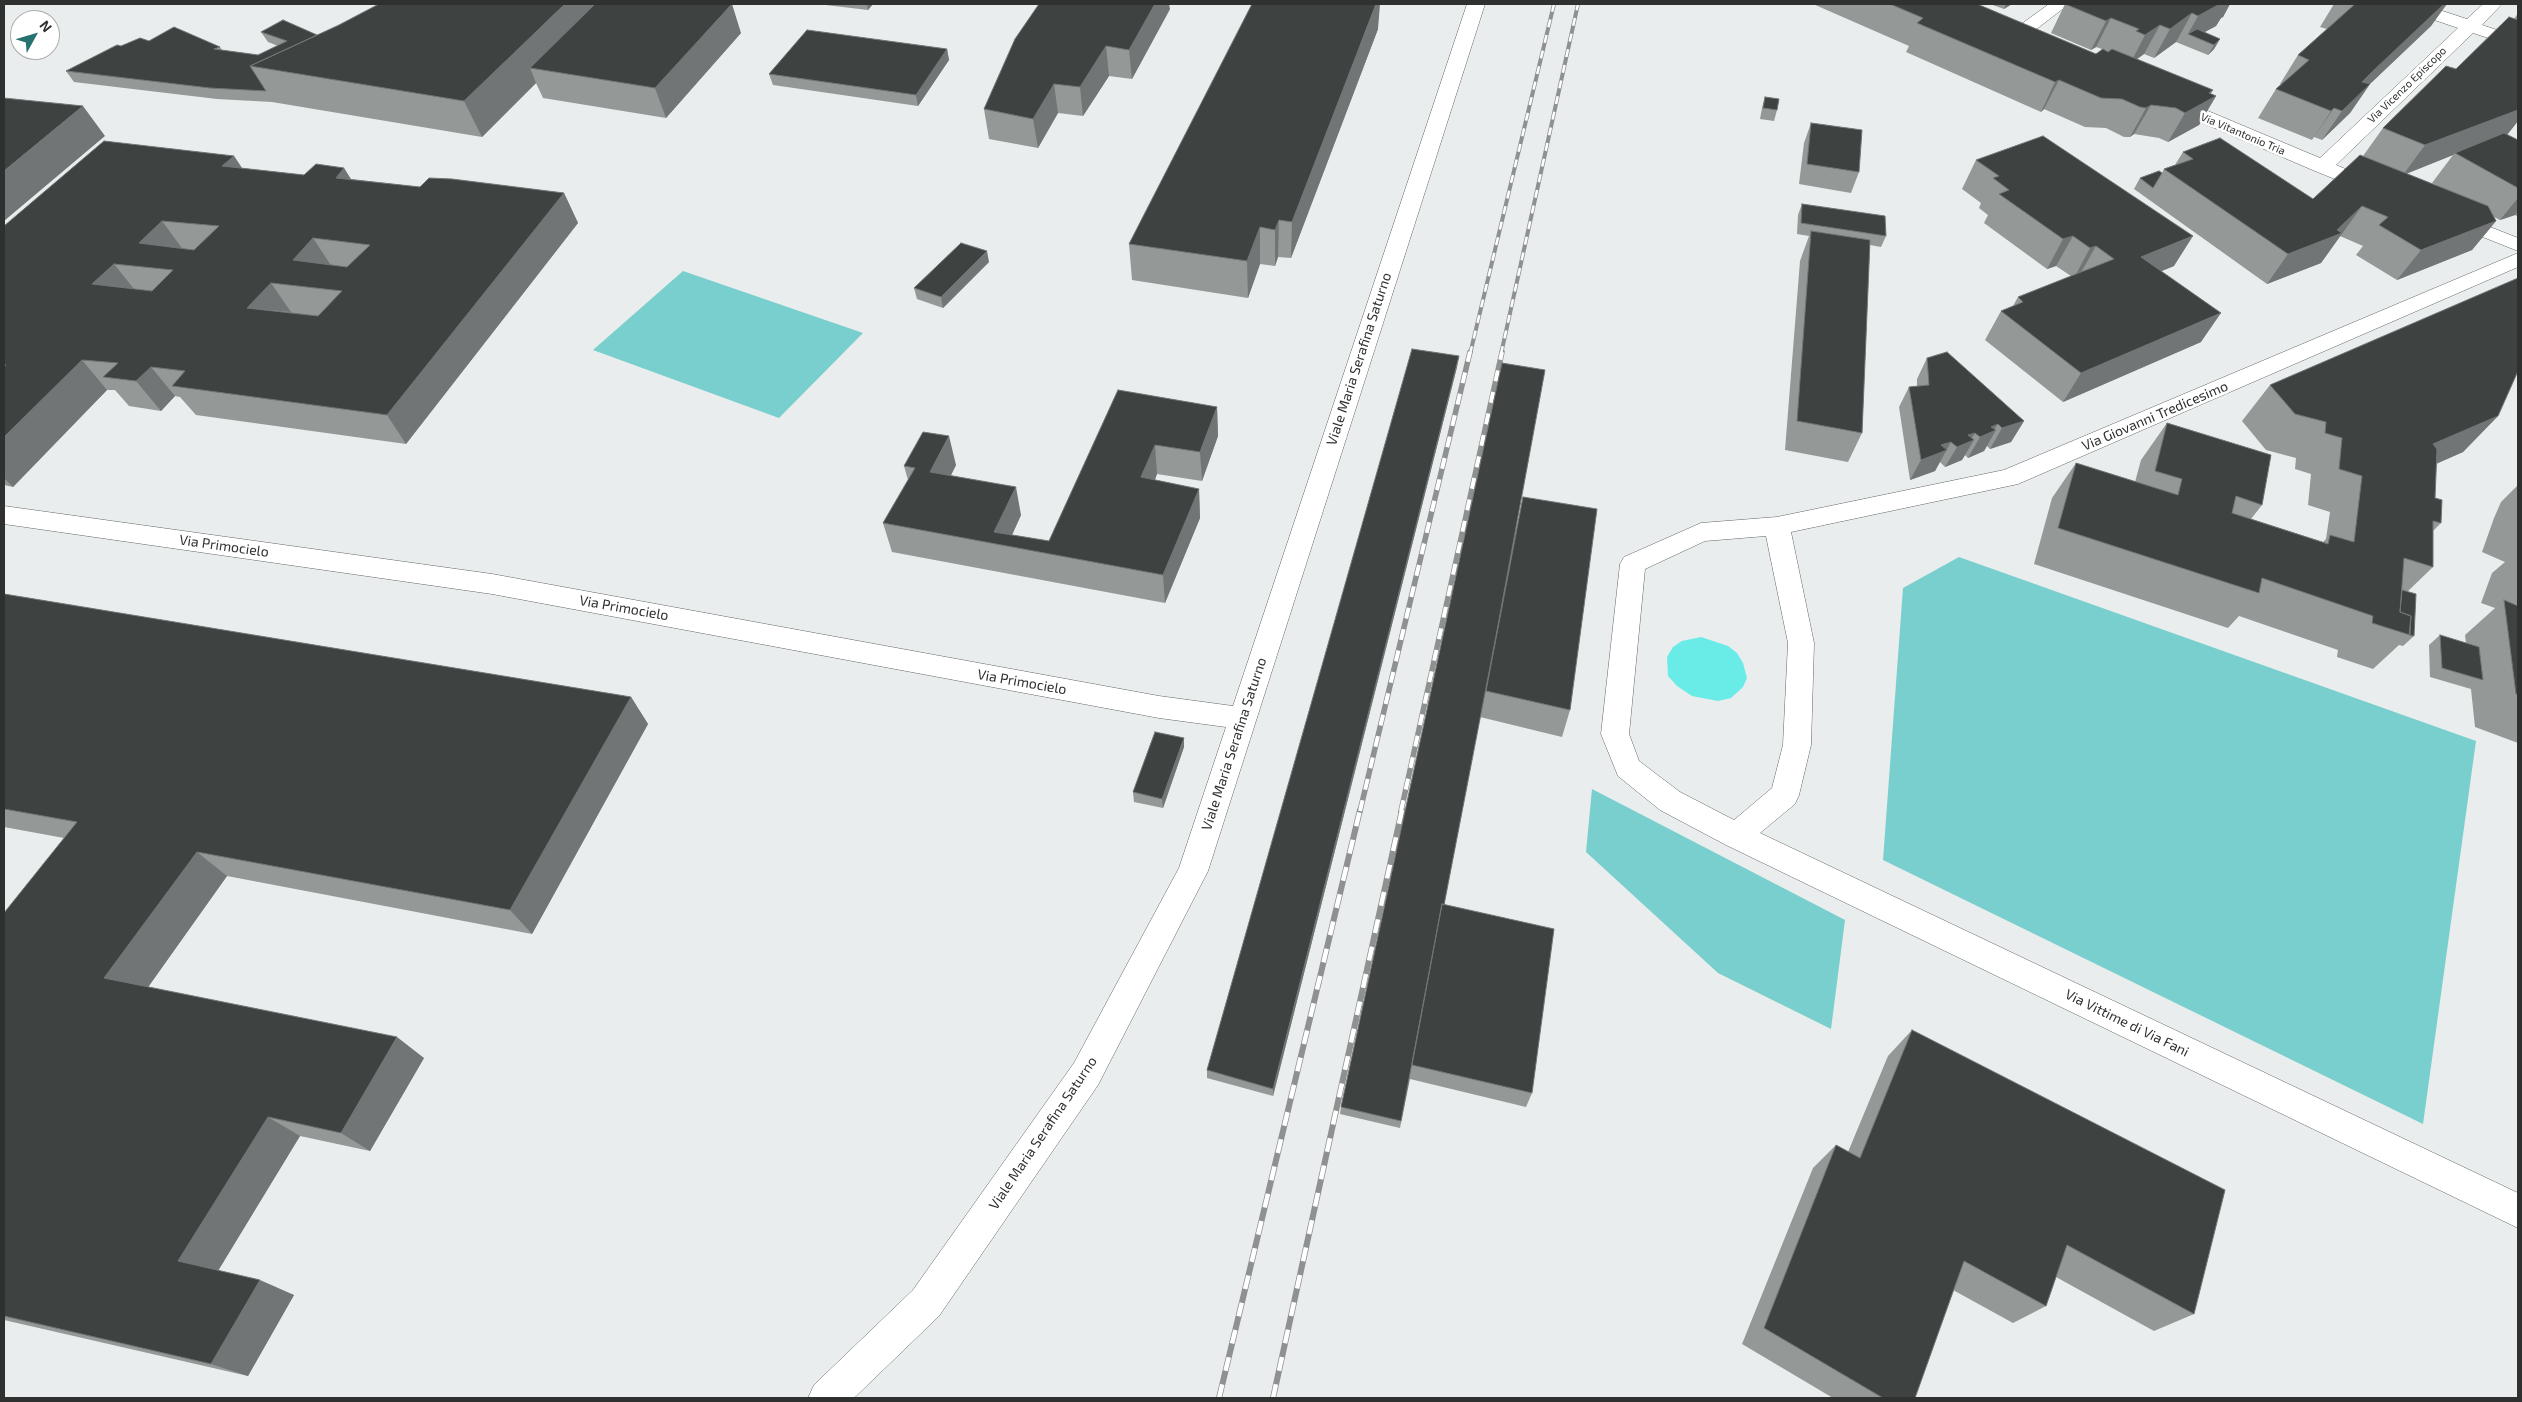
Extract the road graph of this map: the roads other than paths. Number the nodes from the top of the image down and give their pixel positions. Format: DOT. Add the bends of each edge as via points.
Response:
graph roads {
  1 [pos="1476,4"];
  2 [pos="2060,4"];
  3 [pos="2405,4"];
  4 [pos="2493,4"];
  5 [pos="2469,26"];
  6 [pos="1997,28"];
  7 [pos="2015,37"];
  8 [pos="2518,43"];
  9 [pos="2033,44"];
  10 [pos="2150,94"];
  11 [pos="2322,167"];
  12 [pos="2393,195"];
  13 [pos="2438,213"];
  14 [pos="2518,245"];
  15 [pos="2518,259"];
  16 [pos="4,516"];
  17 [pos="1777,526"];
  18 [pos="1242,718"];
  19 [pos="1736,836"];
  20 [pos="2518,1211"];
  21 [pos="827,1398"];
  1 -- 18 [label="street, Viale Maria Serafina Saturno"];
  2 -- 7 [label="street"];
  3 -- 5 [label="street"];
  4 -- 5 [label="street, Via Vicenzo Episcopo"];
  5 -- 8 [label="street"];
  5 -- 11 [label="street, Via Vicenzo Episcopo"];
  6 -- 7 [label="street"];
  7 -- 9 [label="street"];
  10 -- 11 [label="street, Via Vitantonio Tria"];
  11 -- 12 [label="street, Via Vitantonio Tria"];
  13 -- 14 [label="street"];
  15 -- 17 [label="street, Via Giovanni Tredicesimo" via="2009,478"];
  16 -- 18 [label="street, Via Primocielo" via="492,584 1149,705"];
  17 -- 19 [label="street" via="1801,643 1797,745 1786,795"];
  17 -- 19 [label="street, Via Giovanni Tredicesimo" via="1701,532 1633,564 1615,734 1628,768 1670,801"];
  18 -- 21 [label="street, Viale Maria Serafina Saturno" via="1193,871 1086,1074 926,1303"];
  19 -- 20 [label="street, Via Vittime di Via Fani"];
}
